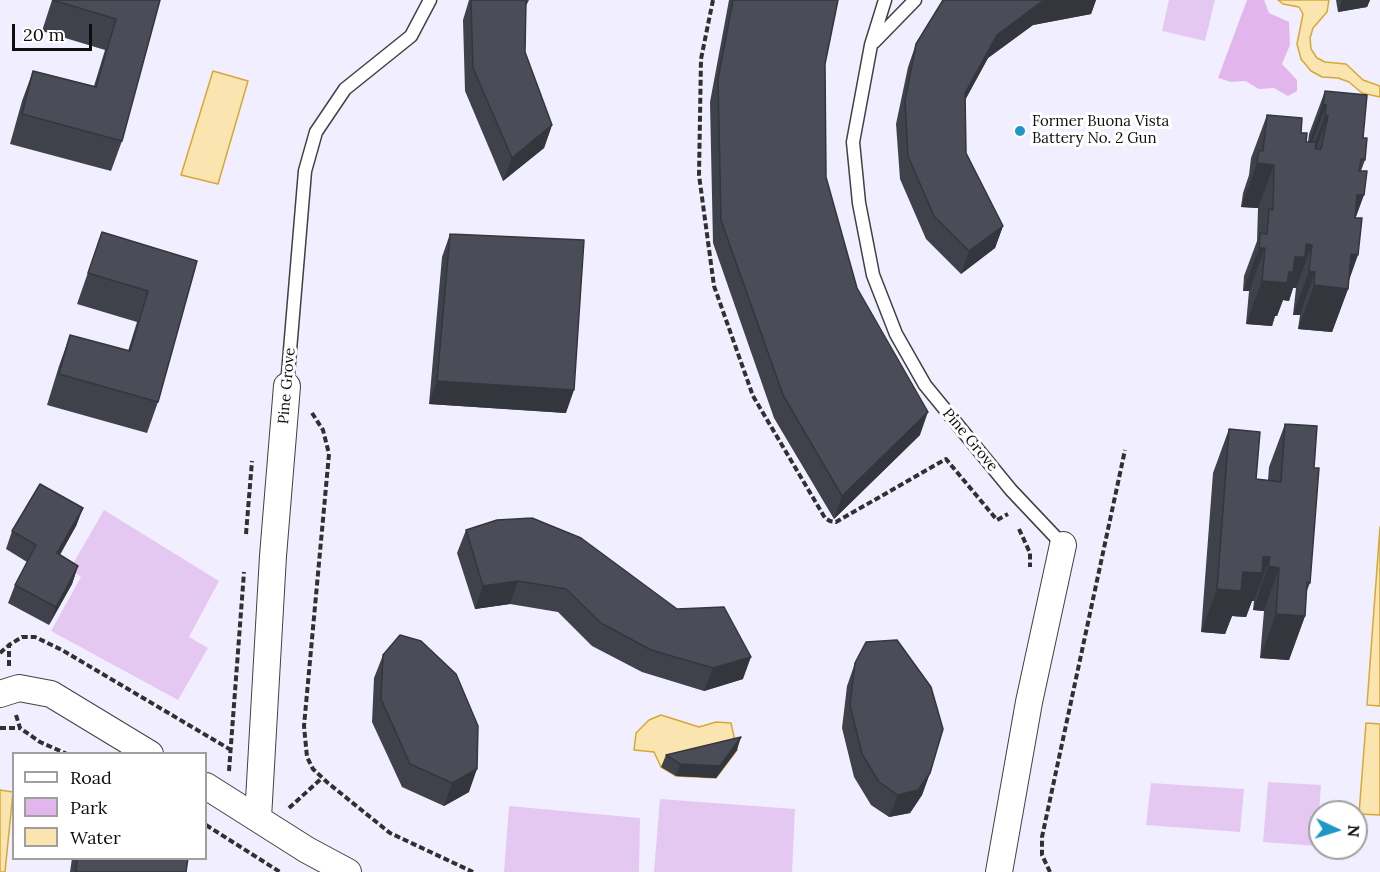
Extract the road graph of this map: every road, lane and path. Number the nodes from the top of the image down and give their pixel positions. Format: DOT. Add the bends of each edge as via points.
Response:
graph roads {
  1 [pos="430,0"];
  2 [pos="713,0"];
  3 [pos="885,0"];
  4 [pos="915,0"];
  5 [pos="872,45"];
  6 [pos="287,386"];
  7 [pos="1125,450"];
  8 [pos="1063,544"];
  9 [pos="1029,573"];
  10 [pos="9,645"];
  11 [pos="0,653"];
  12 [pos="5,692"];
  13 [pos="0,728"];
  14 [pos="20,728"];
  15 [pos="231,750"];
  16 [pos="65,752"];
  17 [pos="148,752"];
  18 [pos="322,778"];
  19 [pos="207,787"];
  20 [pos="264,822"];
  21 [pos="207,826"];
  22 [pos="280,872"];
  23 [pos="348,872"];
  24 [pos="473,872"];
  25 [pos="999,872"];
  26 [pos="1050,872"];
  1 -- 6 [label="lane, Pine Grove" via="411,36 345,89 316,132 305,171"];
  2 -- 9 [label="path" via="701,59 699,175 714,286 753,396 825,518 836,522 946,459 997,520 1009,514 1027,545"];
  3 -- 5 [label="lane, Pine Grove"];
  4 -- 5 [label="lane"];
  5 -- 8 [label="lane, Pine Grove" via="853,142 859,203 873,275 896,333 925,386 1011,490"];
  6 -- 18 [label="path" via="319,420 330,454 304,726 307,757"];
  6 -- 20 [label="street, Pine Grove" via="273,556"];
  7 -- 26 [label="path" via="1042,837 1042,855"];
  8 -- 25 [label="street, Pine Grove" via="1029,702"];
  10 -- 11 [label="path"];
  10 -- 12 [label="path"];
  10 -- 15 [label="path" via="22,637 35,637"];
  12 -- 14 [label="path"];
  12 -- 17 [label="street" via="19,688 51,694"];
  13 -- 14 [label="path"];
  14 -- 16 [label="path"];
  18 -- 20 [label="path"];
  18 -- 24 [label="path" via="390,832"];
  19 -- 20 [label="street"];
  20 -- 23 [label="street"];
  21 -- 22 [label="path"];
}
